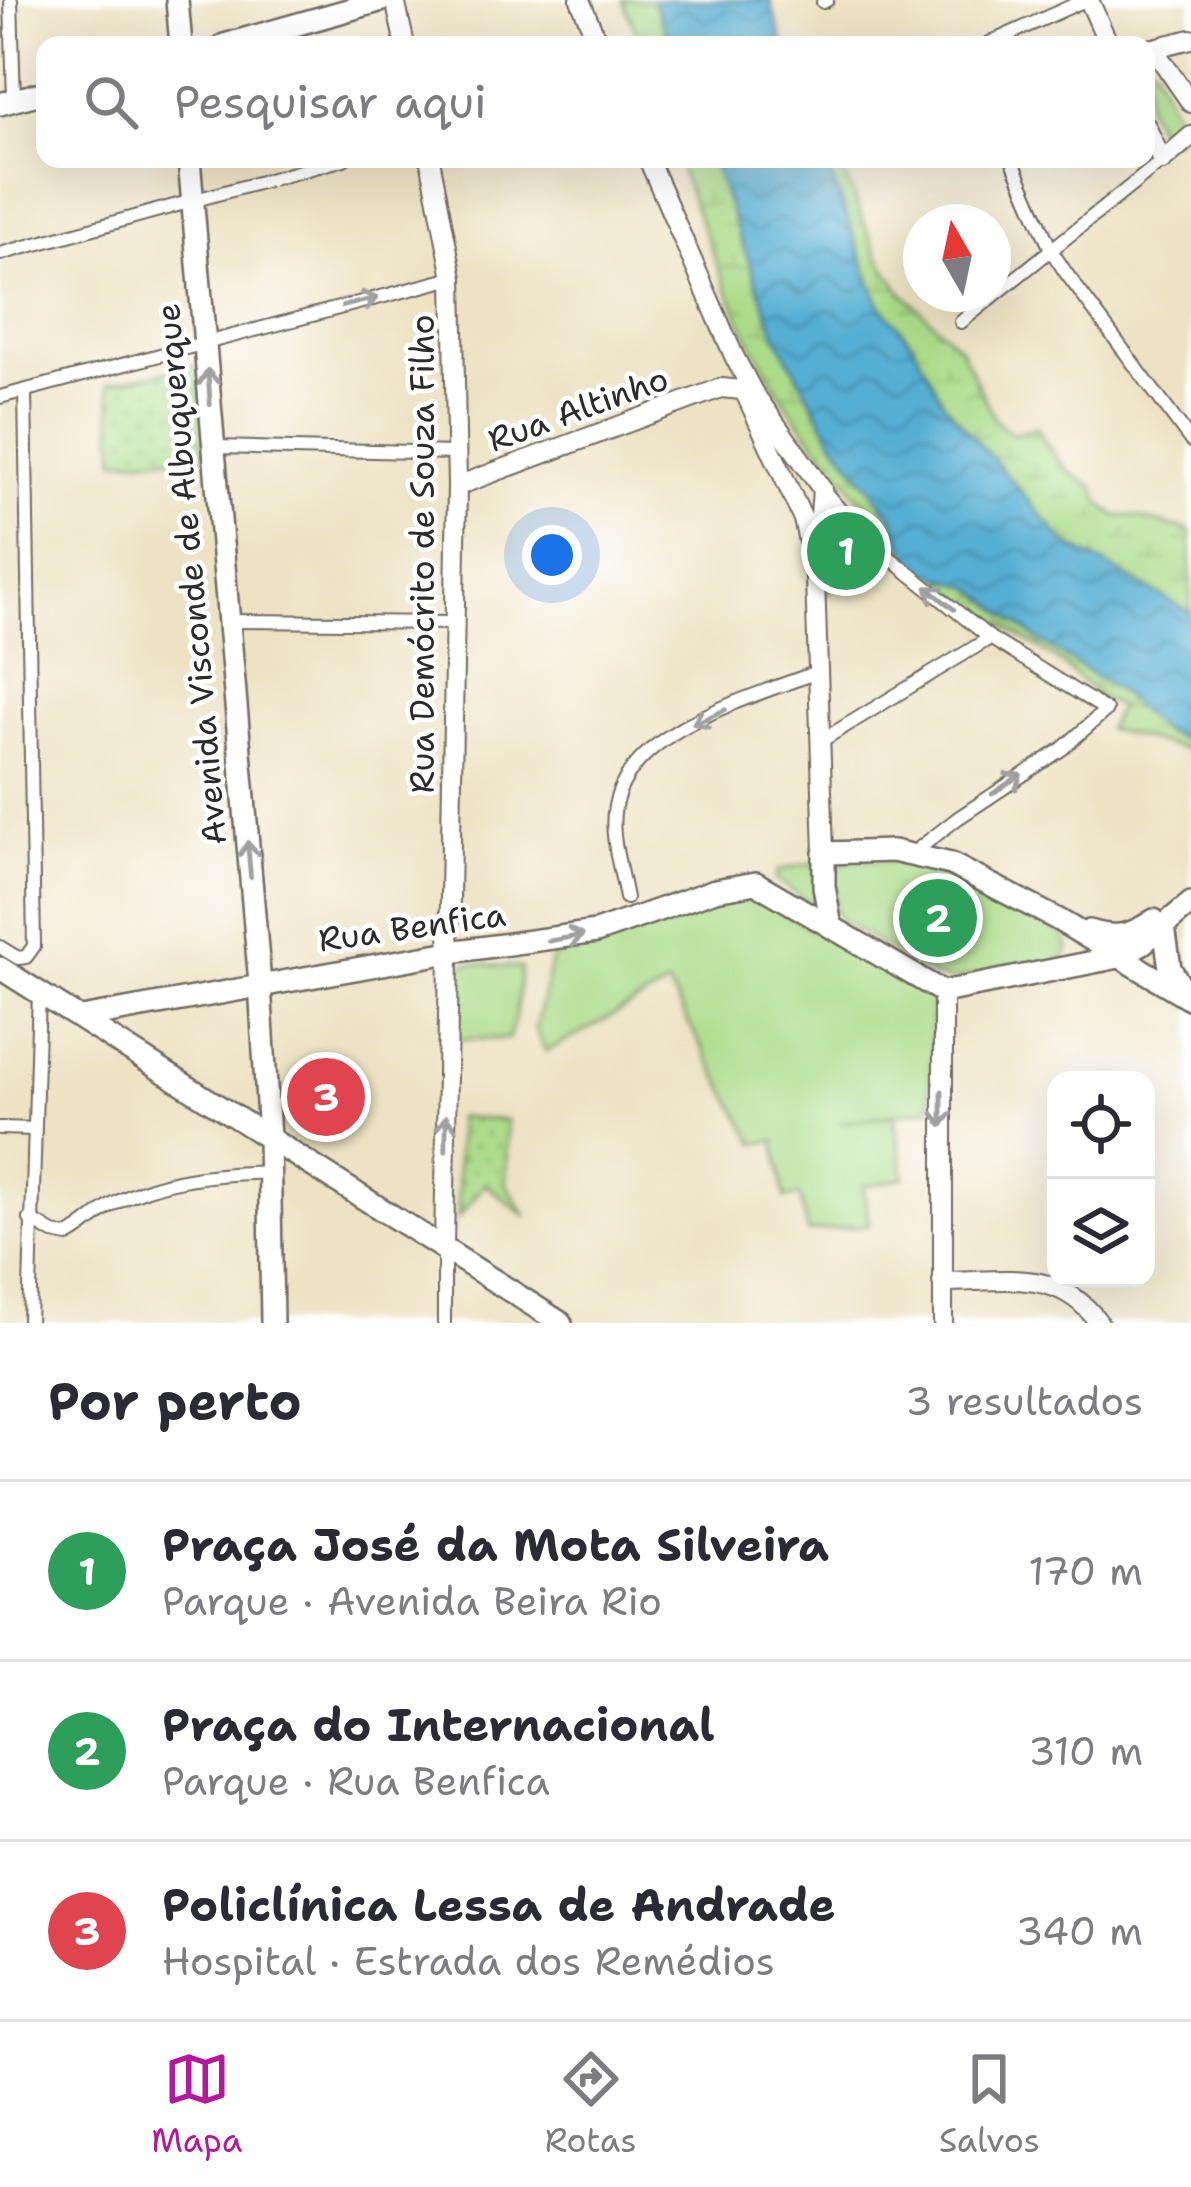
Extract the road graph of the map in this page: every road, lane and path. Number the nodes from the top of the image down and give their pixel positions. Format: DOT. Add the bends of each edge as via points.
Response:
graph roads {
  1 [pos="11,0"];
  2 [pos="177,0"];
  3 [pos="383,0"];
  4 [pos="395,0"];
  5 [pos="580,0"];
  6 [pos="1087,0"];
  7 [pos="180,36"];
  8 [pos="256,36"];
  9 [pos="403,36"];
  10 [pos="595,36"];
  11 [pos="1005,36"];
  12 [pos="1105,36"];
  13 [pos="1191,39"];
  14 [pos="1155,48"];
  15 [pos="1155,57"];
  16 [pos="7,102"];
  17 [pos="1191,103"];
  18 [pos="1191,136"];
  19 [pos="1155,145"];
  20 [pos="1162,160"];
  21 [pos="1155,166"];
  22 [pos="190,168"];
  23 [pos="313,168"];
  24 [pos="432,168"];
  25 [pos="652,168"];
  26 [pos="1016,168"];
  27 [pos="1152,168"];
  28 [pos="192,203"];
  29 [pos="1051,250"];
  30 [pos="0,254"];
  31 [pos="453,278"];
  32 [pos="962,322"];
  33 [pos="206,342"];
  34 [pos="734,356"];
  35 [pos="721,388"];
  36 [pos="25,391"];
  37 [pos="0,397"];
  38 [pos="1191,442"];
  39 [pos="214,447"];
  40 [pos="455,453"];
  41 [pos="457,486"];
  42 [pos="822,489"];
  43 [pos="815,578"];
  44 [pos="227,621"];
  45 [pos="452,623"];
  46 [pos="990,638"];
  47 [pos="818,672"];
  48 [pos="819,742"];
  49 [pos="836,853"];
  50 [pos="913,854"];
  51 [pos="1191,889"];
  52 [pos="626,898"];
  53 [pos="1191,903"];
  54 [pos="1057,919"];
  55 [pos="831,927"];
  56 [pos="1164,927"];
  57 [pos="0,946"];
  58 [pos="450,952"];
  59 [pos="1119,957"];
  60 [pos="9,963"];
  61 [pos="1048,974"];
  62 [pos="260,984"];
  63 [pos="39,992"];
  64 [pos="943,992"];
  65 [pos="1188,997"];
  66 [pos="81,1018"];
  67 [pos="196,1090"];
  68 [pos="266,1091"];
  69 [pos="0,1128"];
  70 [pos="34,1129"];
  71 [pos="268,1137"];
  72 [pos="270,1172"];
  73 [pos="30,1220"];
  74 [pos="444,1250"];
  75 [pos="942,1282"];
  76 [pos="28,1323"];
  77 [pos="272,1323"];
  78 [pos="444,1323"];
  79 [pos="561,1323"];
  80 [pos="943,1323"];
  81 [pos="1099,1323"];
  1 -- 16 [label="street"];
  2 -- 7 [label="main road"];
  3 -- 8 [label="main road"];
  4 -- 9 [label="main road"];
  5 -- 10 [label="main road"];
  6 -- 11 [label="street"];
  6 -- 12 [label="main road"];
  13 -- 14 [label="main road"];
  15 -- 17 [label="main road"];
  18 -- 20 [label="main road"];
  19 -- 20 [label="main road"];
  20 -- 21 [label="street"];
  22 -- 28 [label="main road, Avenida Visconde de Albuquerque"];
  23 -- 28 [label="street"];
  24 -- 31 [label="main road, Rua Demócrito de Souza Filho"];
  25 -- 34 [label="main road"];
  26 -- 29 [label="street"];
  27 -- 29 [label="street"];
  28 -- 30 [label="street"];
  28 -- 33 [label="main road, Avenida Visconde de Albuquerque"];
  29 -- 32 [label="street"];
  29 -- 38 [label="street"];
  33 -- 31 [label="street, one-way"];
  31 -- 40 [label="main road, Rua Demócrito de Souza Filho"];
  33 -- 36 [label="street"];
  39 -- 33 [label="main road, Avenida Visconde de Albuquerque, one-way"];
  34 -- 35 [label="main road"];
  34 -- 42 [label="main road"];
  35 -- 41 [label="main road, Rua Altinho"];
  35 -- 43 [label="main road" via="746,394 803,519"];
  36 -- 37 [label="street"];
  36 -- 60 [label="street" via="34,946"];
  39 -- 40 [label="street"];
  39 -- 44 [label="main road, Avenida Visconde de Albuquerque"];
  40 -- 41 [label="main road, Rua Demócrito de Souza Filho"];
  41 -- 45 [label="main road, Rua Demócrito de Souza Filho"];
  42 -- 43 [label="main road"];
  46 -- 42 [label="street, one-way" via="864,537"];
  43 -- 47 [label="main road"];
  44 -- 45 [label="street"];
  62 -- 44 [label="main road, Avenida Visconde de Albuquerque, one-way"];
  45 -- 58 [label="main road, Rua Demócrito de Souza Filho"];
  46 -- 48 [label="street"];
  50 -- 46 [label="street, one-way" via="1106,710"];
  47 -- 48 [label="main road"];
  47 -- 52 [label="street, one-way" via="670,735 635,764 613,826"];
  48 -- 49 [label="main road" via="823,830"];
  49 -- 50 [label="main road"];
  49 -- 55 [label="main road" via="824,886"];
  50 -- 54 [label="main road" via="962,869"];
  51 -- 54 [label="main road" via="1124,936"];
  53 -- 56 [label="main road"];
  54 -- 59 [label="main road"];
  54 -- 61 [label="main road" via="1072,948"];
  58 -- 55 [label="main road, Rua Benfica, one-way" via="596,932 715,890 757,884"];
  55 -- 64 [label="main road, Rua Benfica"];
  56 -- 59 [label="main road"];
  56 -- 65 [label="main road" via="1166,958"];
  57 -- 60 [label="street"];
  58 -- 62 [label="main road, Rua Benfica"];
  74 -- 58 [label="main road, Rua Demócrito de Souza Filho, one-way"];
  59 -- 61 [label="main road"];
  59 -- 65 [label="main road"];
  60 -- 63 [label="main road"];
  61 -- 64 [label="main road"];
  62 -- 66 [label="main road, Rua Benfica"];
  62 -- 68 [label="main road, Avenida Visconde de Albuquerque"];
  63 -- 66 [label="main road"];
  63 -- 70 [label="street"];
  64 -- 75 [label="main road, one-way"];
  66 -- 67 [label="main road"];
  67 -- 68 [label="main road" via="237,1102"];
  67 -- 71 [label="main road"];
  68 -- 71 [label="main road, Avenida Visconde de Albuquerque"];
  69 -- 70 [label="street"];
  70 -- 73 [label="street"];
  71 -- 72 [label="main road, Avenida Visconde de Albuquerque"];
  71 -- 74 [label="main road"];
  72 -- 73 [label="street" via="159,1187 112,1204 68,1236"];
  72 -- 77 [label="main road, Avenida Visconde de Albuquerque"];
  73 -- 76 [label="street"];
  74 -- 78 [label="street"];
  74 -- 79 [label="main road"];
  75 -- 80 [label="main road"];
  75 -- 81 [label="main road" via="1052,1284 1072,1292"];
}
